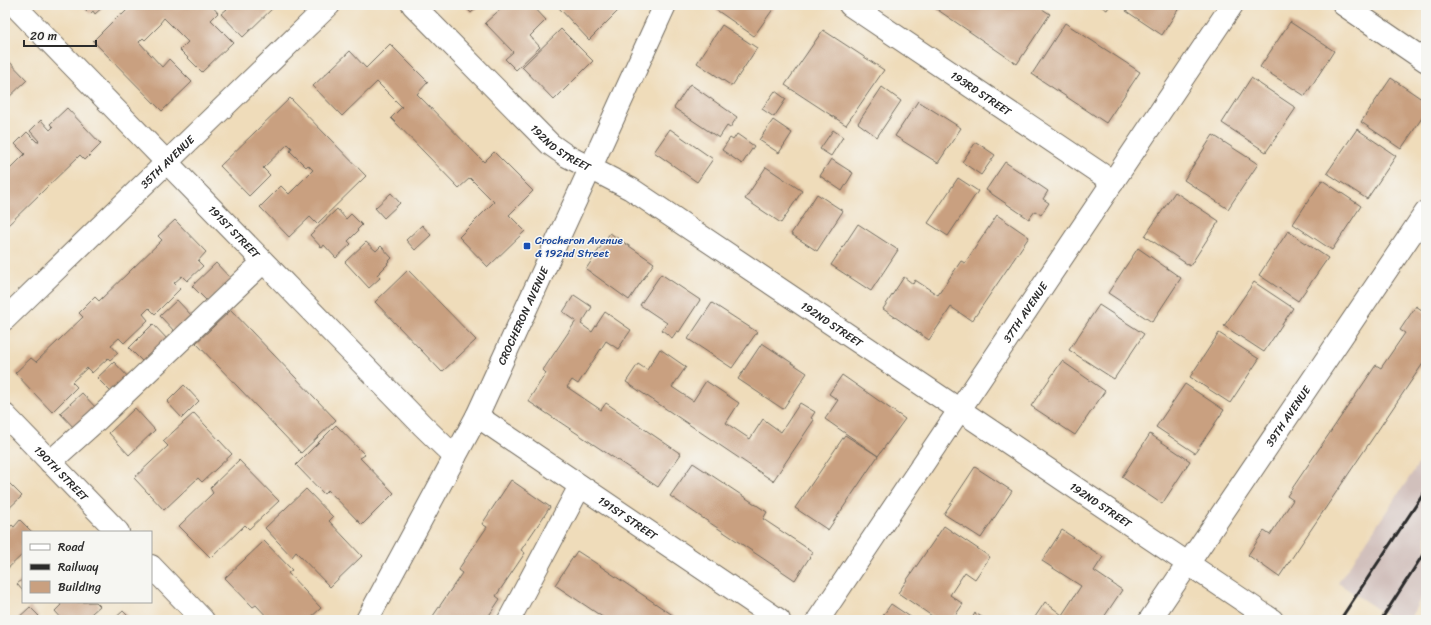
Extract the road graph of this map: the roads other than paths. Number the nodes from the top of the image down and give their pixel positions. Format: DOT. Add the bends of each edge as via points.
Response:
graph roads {
  1 [pos="14,5"];
  2 [pos="329,5"];
  3 [pos="413,5"];
  4 [pos="665,5"];
  5 [pos="850,5"];
  6 [pos="1232,5"];
  7 [pos="1344,5"];
  8 [pos="1426,61"];
  9 [pos="166,162"];
  10 [pos="590,168"];
  11 [pos="1114,182"];
  12 [pos="1426,212"];
  13 [pos="263,262"];
  14 [pos="5,318"];
  15 [pos="960,410"];
  16 [pos="5,415"];
  17 [pos="477,416"];
  18 [pos="455,457"];
  19 [pos="50,462"];
  20 [pos="580,486"];
  21 [pos="117,531"];
  22 [pos="1188,564"];
  23 [pos="152,567"];
  24 [pos="203,620"];
  25 [pos="367,620"];
  26 [pos="509,620"];
  27 [pos="779,620"];
  28 [pos="818,620"];
  29 [pos="1150,620"];
  30 [pos="1272,620"];
  1 -- 9 [label="street, 191ST STREET"];
  2 -- 9 [label="street, 35TH AVENUE"];
  3 -- 10 [label="street, 192ND STREET" via="550,144"];
  4 -- 10 [label="street, CROCHERON AVENUE"];
  5 -- 11 [label="street, 193RD STREET"];
  6 -- 11 [label="street, 37TH AVENUE"];
  7 -- 8 [label="street"];
  9 -- 13 [label="street, 191ST STREET"];
  9 -- 14 [label="street, 35TH AVENUE"];
  10 -- 15 [label="street, 192ND STREET" via="631,190"];
  10 -- 17 [label="street, CROCHERON AVENUE"];
  11 -- 15 [label="street, 37TH AVENUE"];
  12 -- 22 [label="street, 39TH AVENUE"];
  13 -- 18 [label="street, 191ST STREET"];
  13 -- 19 [label="street"];
  15 -- 22 [label="street, 192ND STREET"];
  15 -- 28 [label="street, 37TH AVENUE"];
  16 -- 19 [label="street, 190TH STREET"];
  17 -- 18 [label="street, CROCHERON AVENUE"];
  17 -- 20 [label="street, 191ST STREET"];
  18 -- 25 [label="street, CROCHERON AVENUE"];
  19 -- 21 [label="street, 190TH STREET"];
  20 -- 26 [label="street"];
  20 -- 27 [label="street, 191ST STREET"];
  22 -- 29 [label="street, 39TH AVENUE"];
  22 -- 30 [label="street, 192ND STREET"];
  23 -- 24 [label="street"];
}
